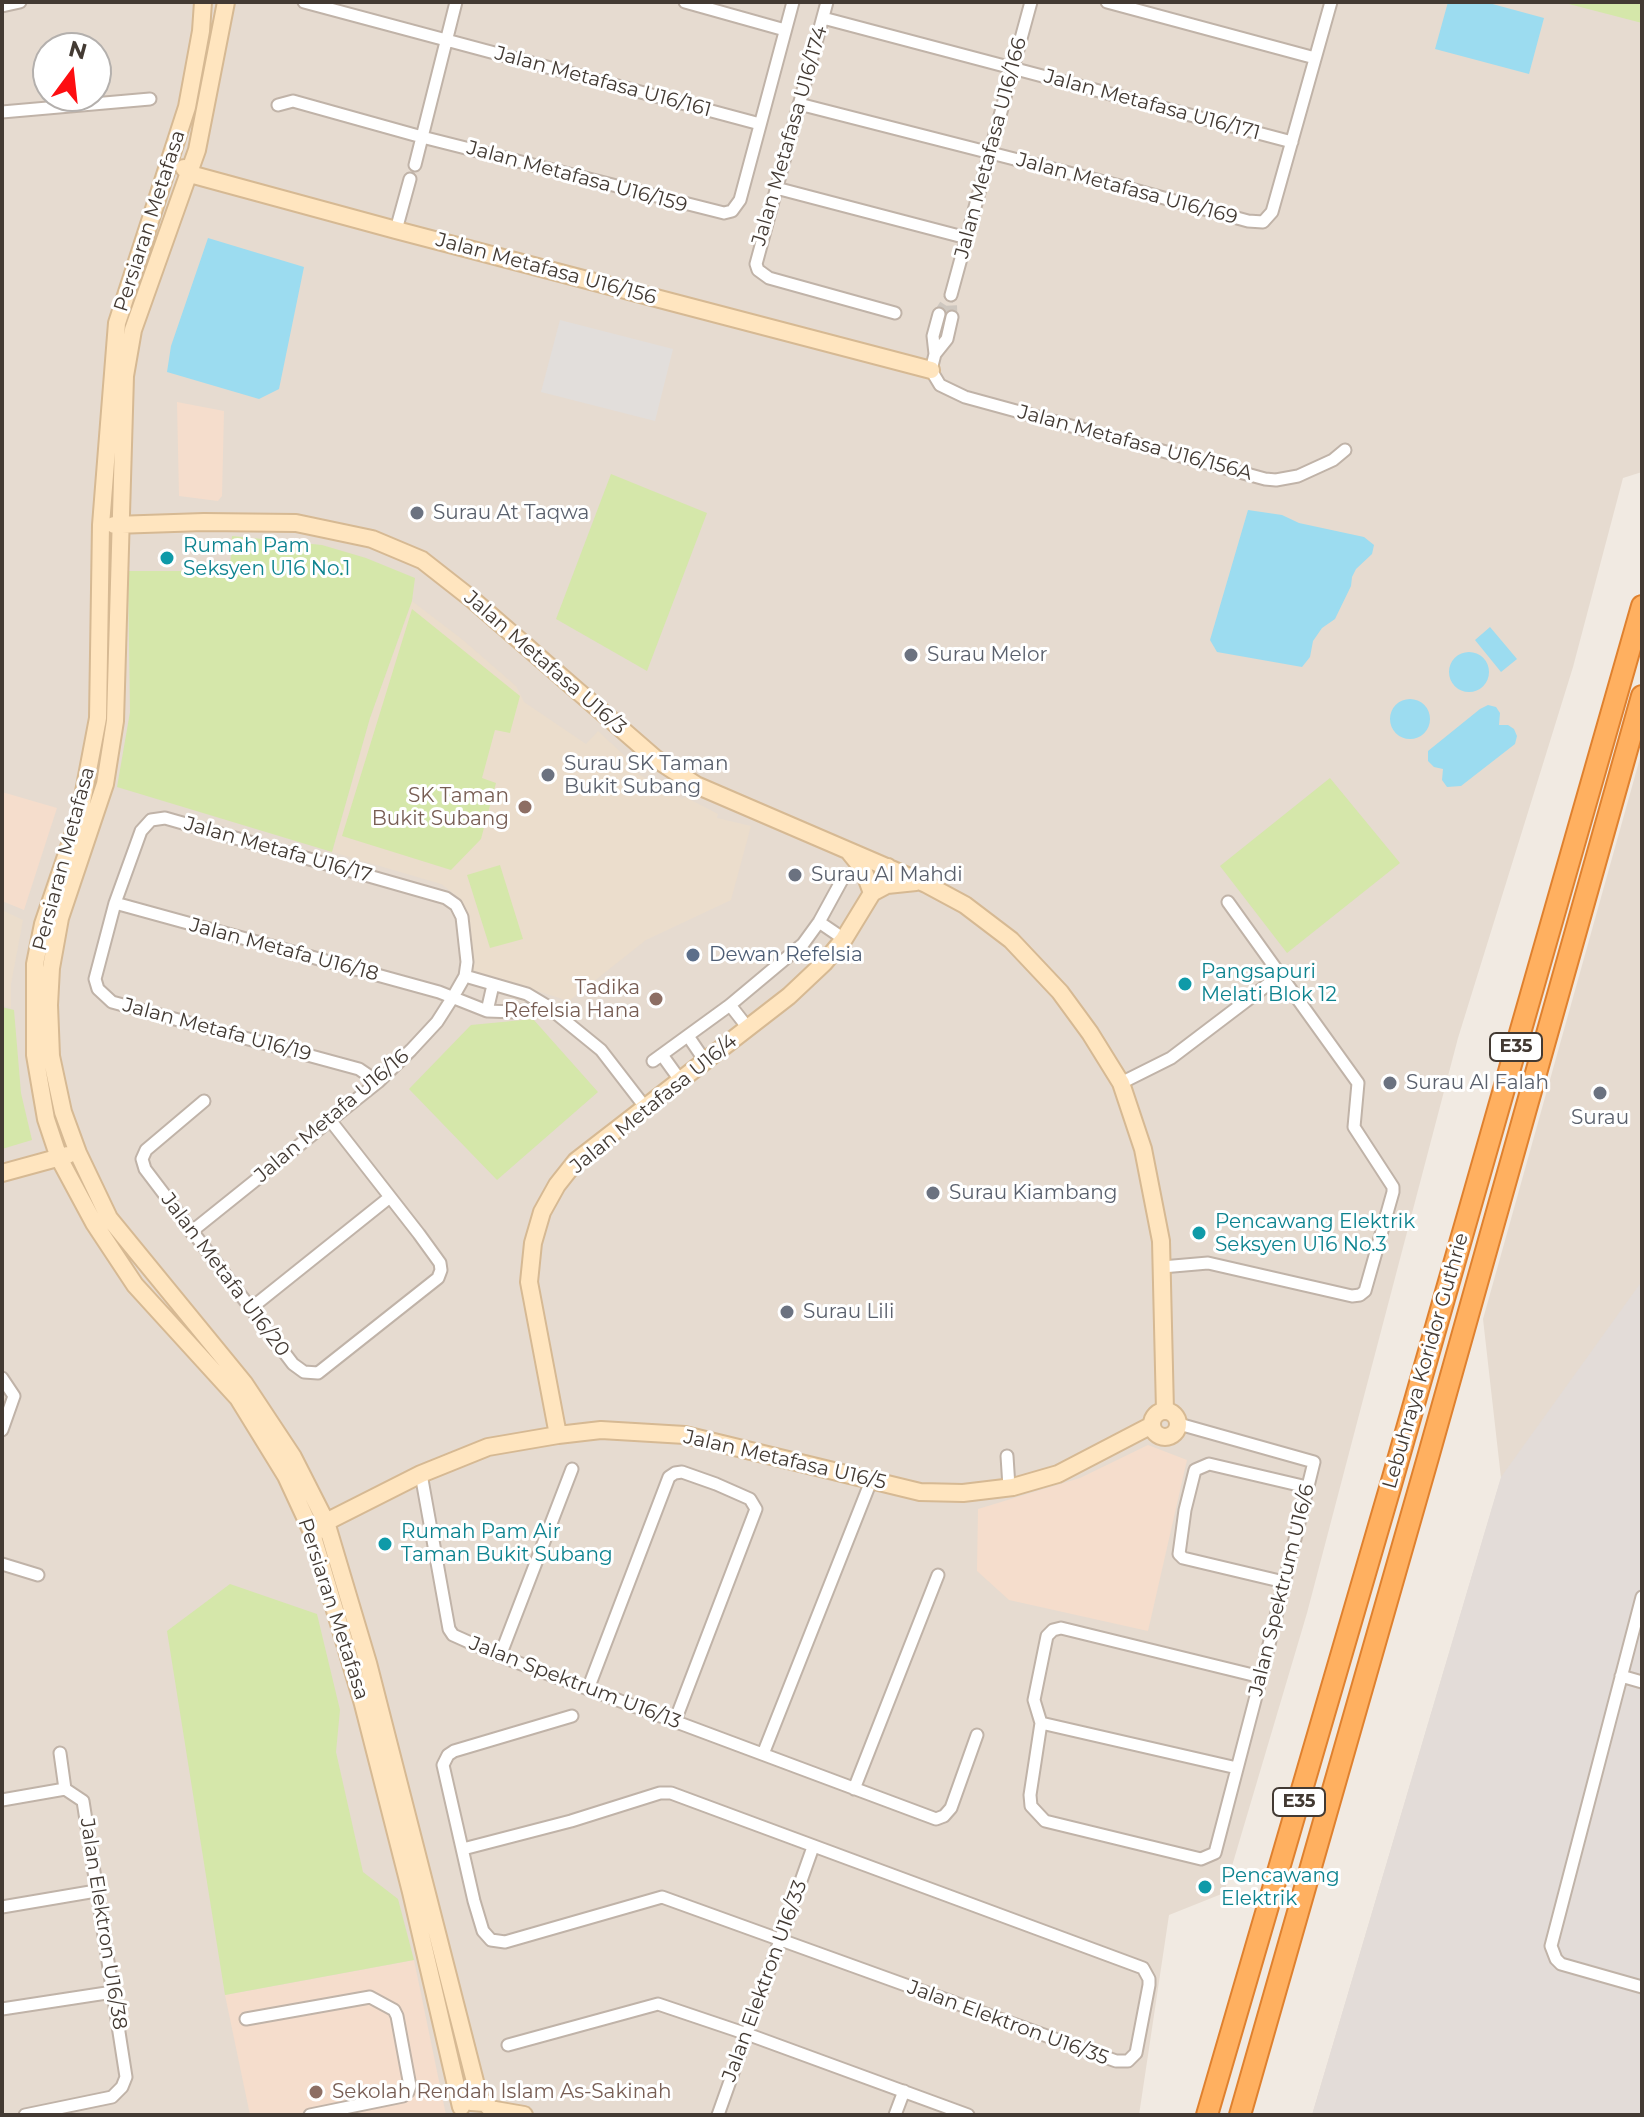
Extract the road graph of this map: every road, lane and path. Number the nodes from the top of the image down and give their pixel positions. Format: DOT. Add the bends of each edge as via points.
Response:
graph roads {
  1 [pos="20,2"];
  2 [pos="203,2"];
  3 [pos="226,2"];
  4 [pos="304,2"];
  5 [pos="456,2"];
  6 [pos="685,2"];
  7 [pos="793,2"];
  8 [pos="827,2"];
  9 [pos="1031,2"];
  10 [pos="1107,2"];
  11 [pos="1331,2"];
  12 [pos="2,6"];
  13 [pos="823,18"];
  14 [pos="785,30"];
  15 [pos="446,40"];
  16 [pos="1315,58"];
  17 [pos="1013,68"];
  18 [pos="150,99"];
  19 [pos="799,104"];
  20 [pos="278,105"];
  21 [pos="2,112"];
  22 [pos="760,124"];
  23 [pos="422,137"];
  24 [pos="1292,142"];
  25 [pos="174,152"];
  26 [pos="991,153"];
  27 [pos="415,165"];
  28 [pos="190,174"];
  29 [pos="410,179"];
  30 [pos="164,180"];
  31 [pos="776,188"];
  32 [pos="396,230"];
  33 [pos="967,238"];
  34 [pos="951,295"];
  35 [pos="895,313"];
  36 [pos="939,314"];
  37 [pos="952,317"];
  38 [pos="933,362"];
  39 [pos="1345,450"];
  40 [pos="101,525"];
  41 [pos="122,525"];
  42 [pos="1642,606"];
  43 [pos="1642,696"];
  44 [pos="847,849"];
  45 [pos="888,867"];
  46 [pos="843,878"];
  47 [pos="921,882"];
  48 [pos="872,893"];
  49 [pos="1228,902"];
  50 [pos="115,903"];
  51 [pos="819,922"];
  52 [pos="844,939"];
  53 [pos="465,976"];
  54 [pos="1279,976"];
  55 [pos="493,985"];
  56 [pos="453,997"];
  57 [pos="730,1005"];
  58 [pos="547,1006"];
  59 [pos="487,1011"];
  60 [pos="748,1028"];
  61 [pos="688,1036"];
  62 [pos="705,1061"];
  63 [pos="680,1080"];
  64 [pos="378,1082"];
  65 [pos="1121,1083"];
  66 [pos="204,1101"];
  67 [pos="645,1107"];
  68 [pos="330,1120"];
  69 [pos="78,1153"];
  70 [pos="59,1158"];
  71 [pos="2,1173"];
  72 [pos="390,1197"];
  73 [pos="191,1232"];
  74 [pos="1162,1267"];
  75 [pos="250,1309"];
  76 [pos="2,1378"];
  77 [pos="1165,1411"];
  78 [pos="1179,1424"];
  79 [pos="1152,1425"];
  80 [pos="2,1430"];
  81 [pos="558,1435"];
  82 [pos="1007,1456"];
  83 [pos="572,1469"];
  84 [pos="421,1474"];
  85 [pos="871,1481"];
  86 [pos="1009,1487"];
  87 [pos="1307,1487"];
  88 [pos="317,1502"];
  89 [pos="350,1512"];
  90 [pos="326,1522"];
  91 [pos="317,1551"];
  92 [pos="336,1553"];
  93 [pos="2,1564"];
  94 [pos="38,1575"];
  95 [pos="938,1575"];
  96 [pos="1284,1582"];
  97 [pos="1642,1597"];
  98 [pos="500,1656"];
  99 [pos="1621,1676"];
  100 [pos="1261,1677"];
  101 [pos="1642,1682"];
  102 [pos="588,1689"];
  103 [pos="572,1716"];
  104 [pos="675,1721"];
  105 [pos="1041,1723"];
  106 [pos="977,1735"];
  107 [pos="60,1753"];
  108 [pos="763,1754"];
  109 [pos="1237,1768"];
  110 [pos="65,1789"];
  111 [pos="854,1789"];
  112 [pos="2,1800"];
  113 [pos="813,1847"];
  114 [pos="463,1849"];
  115 [pos="96,1891"];
  116 [pos="2,1907"];
  117 [pos="781,1938"];
  118 [pos="1642,1987"];
  119 [pos="113,1992"];
  120 [pos="2,2009"];
  121 [pos="246,2019"];
  122 [pos="747,2034"];
  123 [pos="508,2045"];
  124 [pos="904,2091"];
  125 [pos="480,2101"];
  126 [pos="496,2112"];
  127 [pos="456,2113"];
  128 [pos="25,2115"];
  129 [pos="310,2115"];
  130 [pos="524,2115"];
  131 [pos="718,2115"];
  132 [pos="895,2115"];
  133 [pos="968,2115"];
  134 [pos="1207,2115"];
  135 [pos="1240,2115"];
  1 -- 12 [label="street"];
  2 -- 25 [label="main road, Persiaran Metafasa" via="195,67"];
  3 -- 28 [label="main road, Persiaran Metafasa"];
  4 -- 15 [label="street, Jalan Metafasa U16/161"];
  5 -- 15 [label="street"];
  6 -- 14 [label="street"];
  7 -- 14 [label="street"];
  8 -- 13 [label="street, Jalan Metafasa U16/174"];
  9 -- 17 [label="street, Jalan Metafasa U16/166"];
  10 -- 16 [label="street"];
  11 -- 16 [label="street"];
  13 -- 17 [label="street, Jalan Metafasa U16/171"];
  13 -- 19 [label="street, Jalan Metafasa U16/174"];
  14 -- 22 [label="street"];
  15 -- 22 [label="street, Jalan Metafasa U16/161"];
  15 -- 23 [label="street"];
  16 -- 24 [label="street"];
  17 -- 24 [label="street, Jalan Metafasa U16/171"];
  17 -- 26 [label="street, Jalan Metafasa U16/166"];
  18 -- 21 [label="street"];
  19 -- 26 [label="street, Jalan Metafasa U16/169"];
  19 -- 31 [label="street, Jalan Metafasa U16/174"];
  20 -- 23 [label="street, Jalan Metafasa U16/159" via="293,101"];
  22 -- 23 [label="street, Jalan Metafasa U16/159" via="740,200 732,211 716,213"];
  23 -- 27 [label="street"];
  24 -- 26 [label="street, Jalan Metafasa U16/169" via="1272,212 1263,222"];
  25 -- 28 [label="main road"];
  25 -- 30 [label="main road, Persiaran Metafasa"];
  26 -- 33 [label="street, Jalan Metafasa U16/166"];
  28 -- 30 [label="main road"];
  28 -- 32 [label="main road, Jalan Metafasa U16/156"];
  28 -- 41 [label="main road, Persiaran Metafasa" via="133,330 121,440"];
  29 -- 32 [label="street"];
  30 -- 40 [label="main road, Persiaran Metafasa" via="117,323"];
  31 -- 33 [label="street"];
  31 -- 35 [label="street, Jalan Metafasa U16/174" via="756,257 758,270 769,278"];
  32 -- 38 [label="main road, Jalan Metafasa U16/156"];
  33 -- 34 [label="street, Jalan Metafasa U16/166"];
  36 -- 38 [label="street"];
  37 -- 38 [label="street"];
  38 -- 39 [label="street, Jalan Metafasa U16/156A" via="940,385 965,397 1265,479 1298,476"];
  40 -- 41 [label="main road, Jalan Metafasa U16/3"];
  40 -- 70 [label="main road, Persiaran Metafasa" via="98,718 79,818 35,964 35,1055"];
  41 -- 44 [label="main road, Jalan Metafasa U16/3" via="296,523 372,539 422,560 656,759 696,785"];
  41 -- 69 [label="main road, Persiaran Metafasa" via="115,721 105,784 60,918 51,968 51,1056"];
  42 -- 134 [label="highway, Lebuhraya Koridor Guthrie / E35"];
  43 -- 135 [label="highway, Lebuhraya Koridor Guthrie / E35"];
  44 -- 45 [label="main road, Jalan Metafasa U16/3"];
  44 -- 48 [label="main road" via="863,869"];
  45 -- 47 [label="main road, Jalan Metafasa U16/3"];
  45 -- 48 [label="main road, Jalan Metafasa U16/4"];
  46 -- 51 [label="street, Jalan Metafasa U16/4"];
  47 -- 48 [label="main road" via="887,885"];
  47 -- 65 [label="main road, Jalan Metafasa U16/3" via="965,905 1011,940 1060,992"];
  48 -- 52 [label="main road, Jalan Metafasa U16/4"];
  49 -- 54 [label="street"];
  50 -- 53 [label="street, Jalan Metafa U16/17" via="141,831 151,820 165,818 446,898 462,917"];
  50 -- 56 [label="street, Jalan Metafa U16/18"];
  50 -- 64 [label="street, Jalan Metafa U16/19" via="95,979 112,1002 359,1069"];
  51 -- 52 [label="street"];
  51 -- 57 [label="street, Jalan Metafasa U16/4" via="803,944"];
  52 -- 60 [label="main road, Jalan Metafasa U16/4" via="789,996"];
  53 -- 55 [label="street"];
  53 -- 56 [label="street, Jalan Metafa U16/16"];
  54 -- 65 [label="street" via="1171,1058"];
  54 -- 74 [label="street" via="1358,1083 1354,1127 1393,1187 1365,1291 1352,1296 1208,1263"];
  55 -- 58 [label="street"];
  55 -- 59 [label="street"];
  56 -- 59 [label="street, Jalan Metafa U16/18"];
  56 -- 64 [label="street, Jalan Metafa U16/16" via="437,1022"];
  57 -- 60 [label="street"];
  57 -- 61 [label="street, Jalan Metafasa U16/4"];
  58 -- 59 [label="street"];
  58 -- 67 [label="street" via="601,1050"];
  60 -- 62 [label="main road, Jalan Metafasa U16/4"];
  61 -- 62 [label="street"];
  61 -- 63 [label="street, Jalan Metafasa U16/4" via="657,1058"];
  62 -- 63 [label="main road, Jalan Metafasa U16/4"];
  63 -- 67 [label="main road, Jalan Metafasa U16/4"];
  64 -- 68 [label="street, Jalan Metafa U16/16"];
  65 -- 74 [label="main road, Jalan Metafasa U16/3" via="1143,1149"];
  66 -- 73 [label="street, Jalan Metafa U16/20" via="142,1159"];
  67 -- 81 [label="main road, Jalan Metafasa U16/4" via="576,1161 542,1212 533,1243 529,1282"];
  68 -- 72 [label="street, Jalan Metafa U16/20"];
  68 -- 73 [label="street, Jalan Metafa U16/16"];
  69 -- 70 [label="main road"];
  69 -- 88 [label="main road, Persiaran Metafasa" via="109,1218 244,1383"];
  70 -- 71 [label="main road"];
  70 -- 91 [label="main road, Persiaran Metafasa" via="135,1285 238,1398 286,1476"];
  72 -- 75 [label="street"];
  72 -- 75 [label="street, Jalan Metafa U16/20" via="440,1263 438,1278 426,1288 318,1373 293,1364"];
  73 -- 75 [label="street, Jalan Metafa U16/20"];
  74 -- 77 [label="main road, Jalan Metafasa U16/3"];
  76 -- 80 [label="street" via="14,1396"];
  77 -- 78 [label="main road"];
  77 -- 79 [label="main road" via="1155,1415"];
  78 -- 79 [label="main road" via="1166,1438"];
  78 -- 87 [label="street, Jalan Spektrum U16/6" via="1314,1462"];
  79 -- 86 [label="main road, Jalan Metafasa U16/5" via="1058,1474"];
  81 -- 84 [label="main road, Jalan Metafasa U16/5" via="488,1447"];
  81 -- 85 [label="main road, Jalan Metafasa U16/5" via="601,1430 685,1435"];
  82 -- 86 [label="street"];
  83 -- 98 [label="street"];
  84 -- 89 [label="main road, Jalan Metafasa U16/5"];
  84 -- 98 [label="street, Jalan Spektrum U16/13" via="449,1629"];
  85 -- 86 [label="main road, Jalan Metafasa U16/5" via="920,1492"];
  85 -- 108 [label="street"];
  87 -- 96 [label="street, Jalan Spektrum U16/6"];
  87 -- 96 [label="street" via="1209,1464 1195,1470 1185,1510 1178,1549 1183,1558"];
  88 -- 89 [label="main road"];
  88 -- 90 [label="main road, Persiaran Metafasa"];
  89 -- 90 [label="main road, Jalan Metafasa U16/5"];
  89 -- 92 [label="main road"];
  90 -- 91 [label="main road"];
  90 -- 92 [label="main road, Persiaran Metafasa"];
  91 -- 127 [label="main road, Persiaran Metafasa" via="411,1892"];
  92 -- 125 [label="main road, Persiaran Metafasa"];
  93 -- 94 [label="street"];
  95 -- 111 [label="street"];
  96 -- 100 [label="street, Jalan Spektrum U16/6"];
  97 -- 99 [label="street"];
  98 -- 102 [label="street, Jalan Spektrum U16/13"];
  99 -- 101 [label="street"];
  99 -- 118 [label="street" via="1551,1946 1561,1964"];
  100 -- 105 [label="street" via="1061,1628 1047,1636 1034,1700"];
  100 -- 109 [label="street, Jalan Spektrum U16/6"];
  102 -- 104 [label="street, Jalan Spektrum U16/13"];
  102 -- 104 [label="street" via="669,1477 682,1472 716,1484 750,1499 756,1509"];
  103 -- 114 [label="street" via="454,1751 446,1759 443,1771"];
  104 -- 108 [label="street, Jalan Spektrum U16/13"];
  105 -- 109 [label="street"];
  105 -- 109 [label="street, Jalan Spektrum U16/6" via="1030,1795 1037,1815 1201,1859 1215,1853"];
  106 -- 111 [label="street, Jalan Spektrum U16/13" via="944,1816 936,1819"];
  107 -- 110 [label="street"];
  108 -- 111 [label="street, Jalan Spektrum U16/13"];
  110 -- 112 [label="street"];
  110 -- 115 [label="street, Jalan Elektron U16/38" via="83,1801"];
  113 -- 114 [label="street" via="666,1792"];
  113 -- 117 [label="street, Jalan Elektron U16/33"];
  113 -- 117 [label="street, Jalan Elektron U16/35" via="1143,1968 1149,1985 1136,2053 1128,2061 1116,2061"];
  114 -- 117 [label="street" via="483,1931 498,1942 662,1897"];
  115 -- 116 [label="street"];
  115 -- 119 [label="street, Jalan Elektron U16/38"];
  117 -- 122 [label="street, Jalan Elektron U16/33"];
  119 -- 120 [label="street"];
  119 -- 128 [label="street, Jalan Elektron U16/38" via="126,2069 122,2087 112,2097"];
  121 -- 129 [label="street" via="370,1997 394,2010 408,2092"];
  122 -- 123 [label="street" via="651,2004"];
  122 -- 124 [label="street"];
  122 -- 131 [label="street, Jalan Elektron U16/33"];
  124 -- 132 [label="street"];
  124 -- 133 [label="street"];
  125 -- 126 [label="main road"];
  125 -- 127 [label="main road"];
  126 -- 130 [label="main road"];
}
